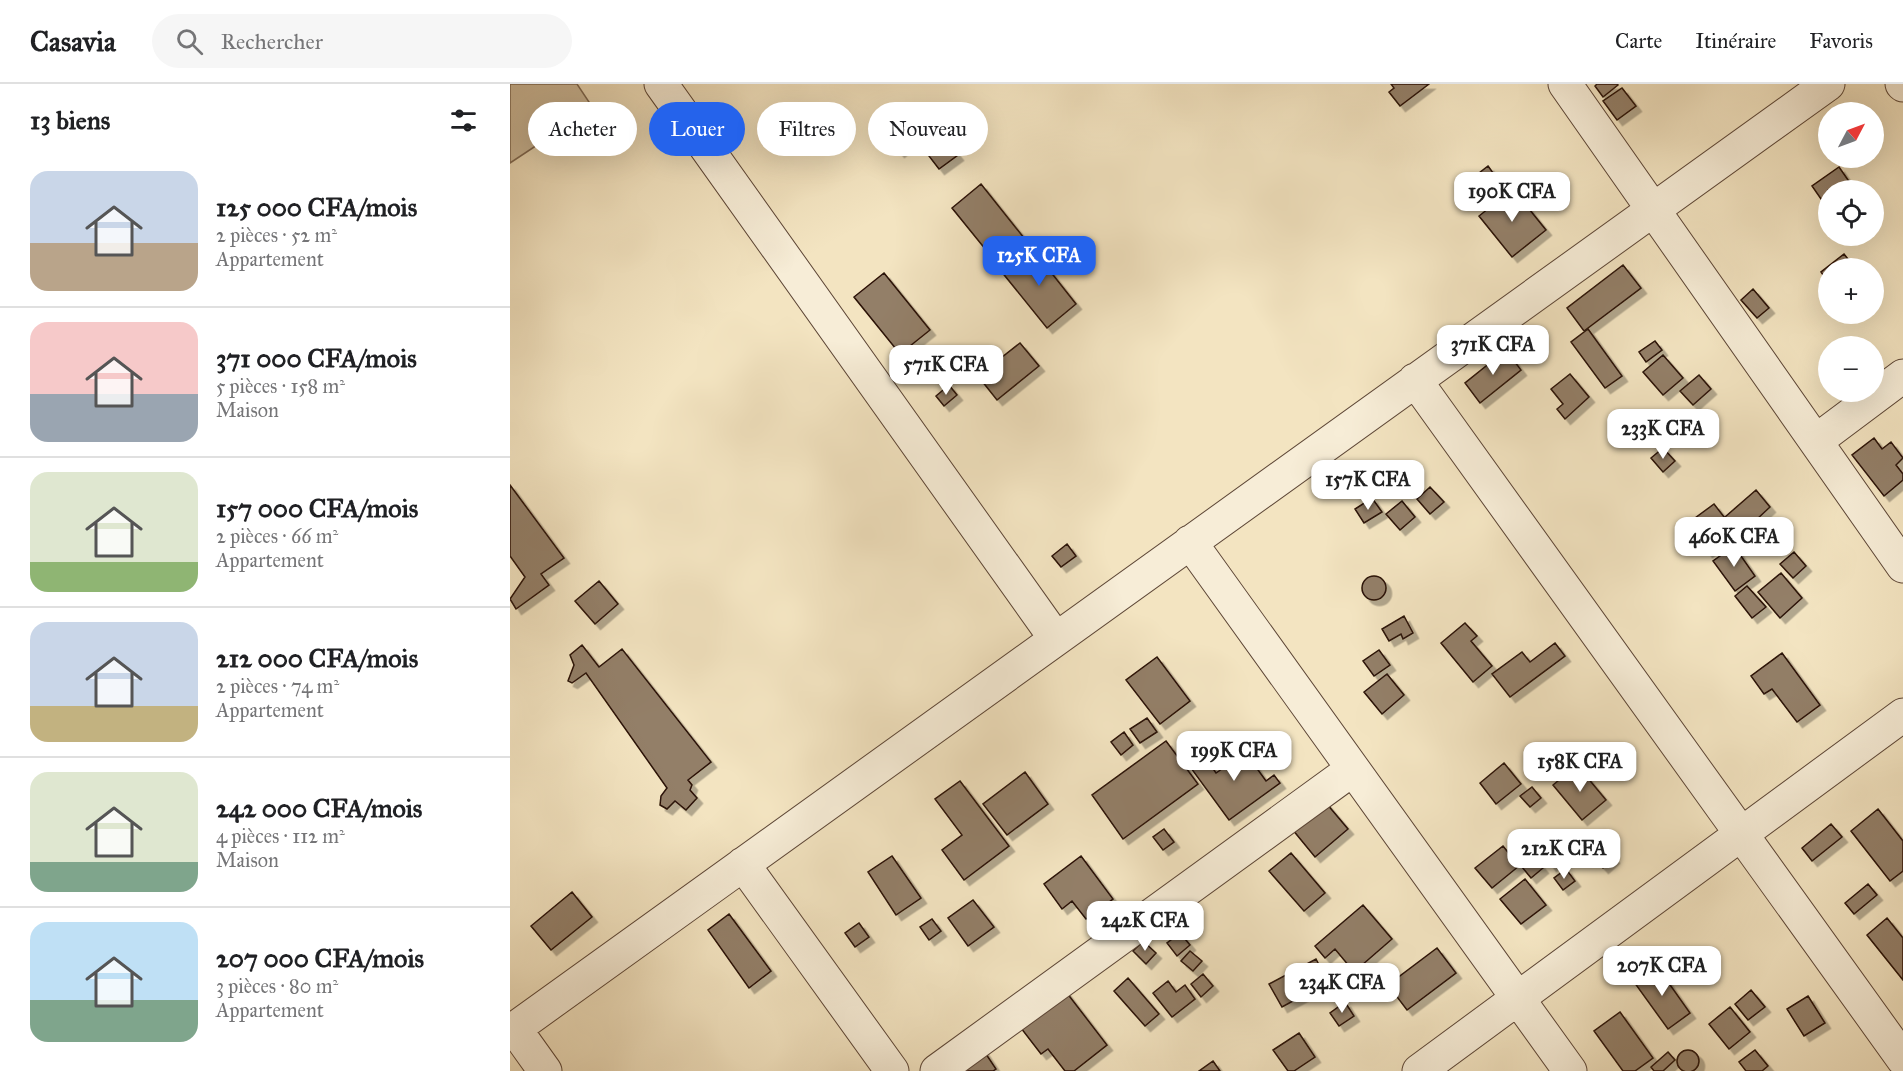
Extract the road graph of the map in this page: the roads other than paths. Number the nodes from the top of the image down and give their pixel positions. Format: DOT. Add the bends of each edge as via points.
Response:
graph roads {
  1 [pos="661,84"];
  2 [pos="1565,84"];
  3 [pos="1828,84"];
  4 [pos="1653,210"];
  5 [pos="1903,376"];
  6 [pos="1415,380"];
  7 [pos="1815,441"];
  8 [pos="1190,542"];
  9 [pos="1903,566"];
  10 [pos="1056,639"];
  11 [pos="1903,716"];
  12 [pos="1353,769"];
  13 [pos="1741,834"];
  14 [pos="743,864"];
  15 [pos="1518,998"];
  16 [pos="512,1030"];
  17 [pos="1897,1061"];
  18 [pos="545,1071"];
  19 [pos="892,1071"];
  20 [pos="937,1071"];
  21 [pos="1419,1071"];
  22 [pos="1570,1071"];
  1 -- 10 [label="street"];
  2 -- 4 [label="street"];
  3 -- 4 [label="street"];
  4 -- 6 [label="street"];
  4 -- 7 [label="street"];
  5 -- 7 [label="street"];
  6 -- 8 [label="street"];
  6 -- 13 [label="street"];
  7 -- 9 [label="street"];
  8 -- 10 [label="street"];
  8 -- 12 [label="street"];
  10 -- 14 [label="street"];
  11 -- 13 [label="street"];
  12 -- 15 [label="street"];
  12 -- 20 [label="street"];
  13 -- 15 [label="street"];
  13 -- 17 [label="street"];
  14 -- 16 [label="street"];
  14 -- 19 [label="street"];
  15 -- 21 [label="street"];
  15 -- 22 [label="street"];
  16 -- 18 [label="street"];
}
